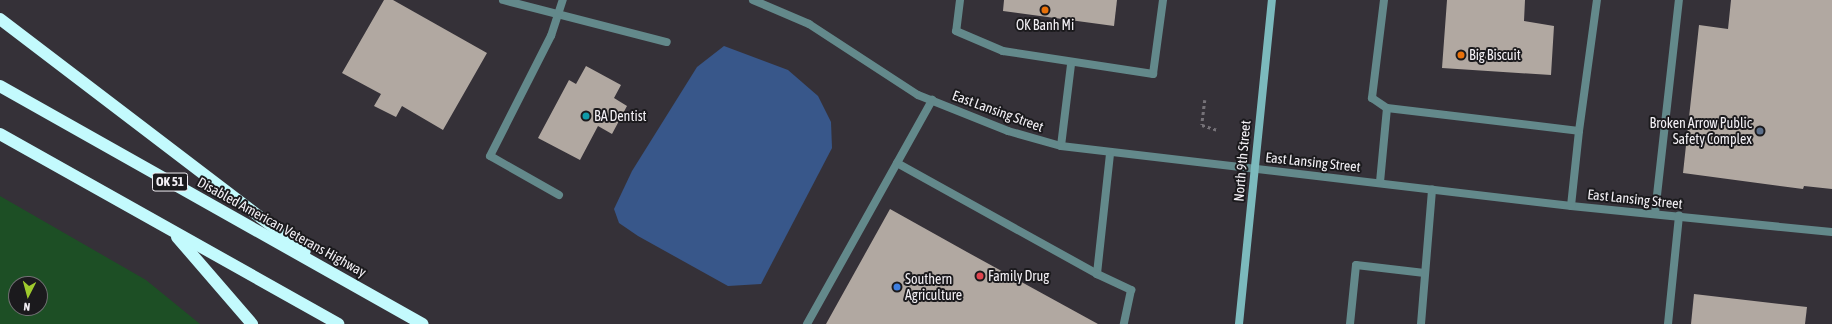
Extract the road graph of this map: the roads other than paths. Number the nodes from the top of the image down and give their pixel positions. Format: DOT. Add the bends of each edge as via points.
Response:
graph roads {
  1 [pos="503,0"];
  2 [pos="563,0"];
  3 [pos="753,0"];
  4 [pos="960,0"];
  5 [pos="1163,0"];
  6 [pos="1272,0"];
  7 [pos="1384,0"];
  8 [pos="1597,0"];
  9 [pos="1679,0"];
  10 [pos="560,15"];
  11 [pos="0,19"];
  12 [pos="667,42"];
  13 [pos="1071,64"];
  14 [pos="0,86"];
  15 [pos="932,100"];
  16 [pos="1387,108"];
  17 [pos="1579,131"];
  18 [pos="0,134"];
  19 [pos="1060,146"];
  20 [pos="1110,154"];
  21 [pos="897,163"];
  22 [pos="1254,168"];
  23 [pos="1380,182"];
  24 [pos="1432,189"];
  25 [pos="559,195"];
  26 [pos="1571,206"];
  27 [pos="1655,213"];
  28 [pos="1679,216"];
  29 [pos="171,230"];
  30 [pos="1832,232"];
  31 [pos="1425,273"];
  32 [pos="1098,274"];
  33 [pos="339,277"];
  34 [pos="252,324"];
  35 [pos="338,324"];
  36 [pos="424,324"];
  37 [pos="807,324"];
  38 [pos="1124,324"];
  39 [pos="1238,324"];
  40 [pos="1350,324"];
  41 [pos="1421,324"];
  42 [pos="1668,324"];
  1 -- 10 [label="street"];
  2 -- 10 [label="street"];
  3 -- 15 [label="street, East Lansing Street" via="809,24"];
  4 -- 13 [label="street" via="956,31 1003,51"];
  5 -- 13 [label="street" via="1153,74"];
  6 -- 22 [label="main road, North 9th Street"];
  7 -- 16 [label="street" via="1372,98"];
  8 -- 17 [label="street"];
  9 -- 27 [label="street"];
  10 -- 12 [label="street"];
  10 -- 25 [label="street" via="490,156"];
  11 -- 33 [label="highway"];
  13 -- 19 [label="street"];
  14 -- 33 [label="highway, Disabled American Veterans Highway / OK 51"];
  15 -- 19 [label="street, East Lansing Street" via="1008,131"];
  15 -- 21 [label="street"];
  16 -- 17 [label="street"];
  16 -- 23 [label="street"];
  17 -- 26 [label="street"];
  18 -- 29 [label="highway"];
  19 -- 20 [label="street, East Lansing Street"];
  20 -- 22 [label="street, East Lansing Street"];
  20 -- 32 [label="street"];
  21 -- 32 [label="street"];
  21 -- 37 [label="street"];
  22 -- 23 [label="street, East Lansing Street"];
  22 -- 39 [label="main road, North 9th Street"];
  23 -- 24 [label="street, East Lansing Street"];
  24 -- 26 [label="street, East Lansing Street"];
  24 -- 31 [label="street"];
  26 -- 27 [label="street, East Lansing Street"];
  27 -- 28 [label="street, East Lansing Street"];
  28 -- 30 [label="street, East Lansing Street"];
  28 -- 42 [label="street"];
  29 -- 34 [label="highway"];
  29 -- 35 [label="highway"];
  31 -- 40 [label="street" via="1356,265"];
  31 -- 41 [label="street"];
  32 -- 38 [label="street" via="1131,290"];
  33 -- 36 [label="highway, Disabled American Veterans Highway / OK 51"];
}
